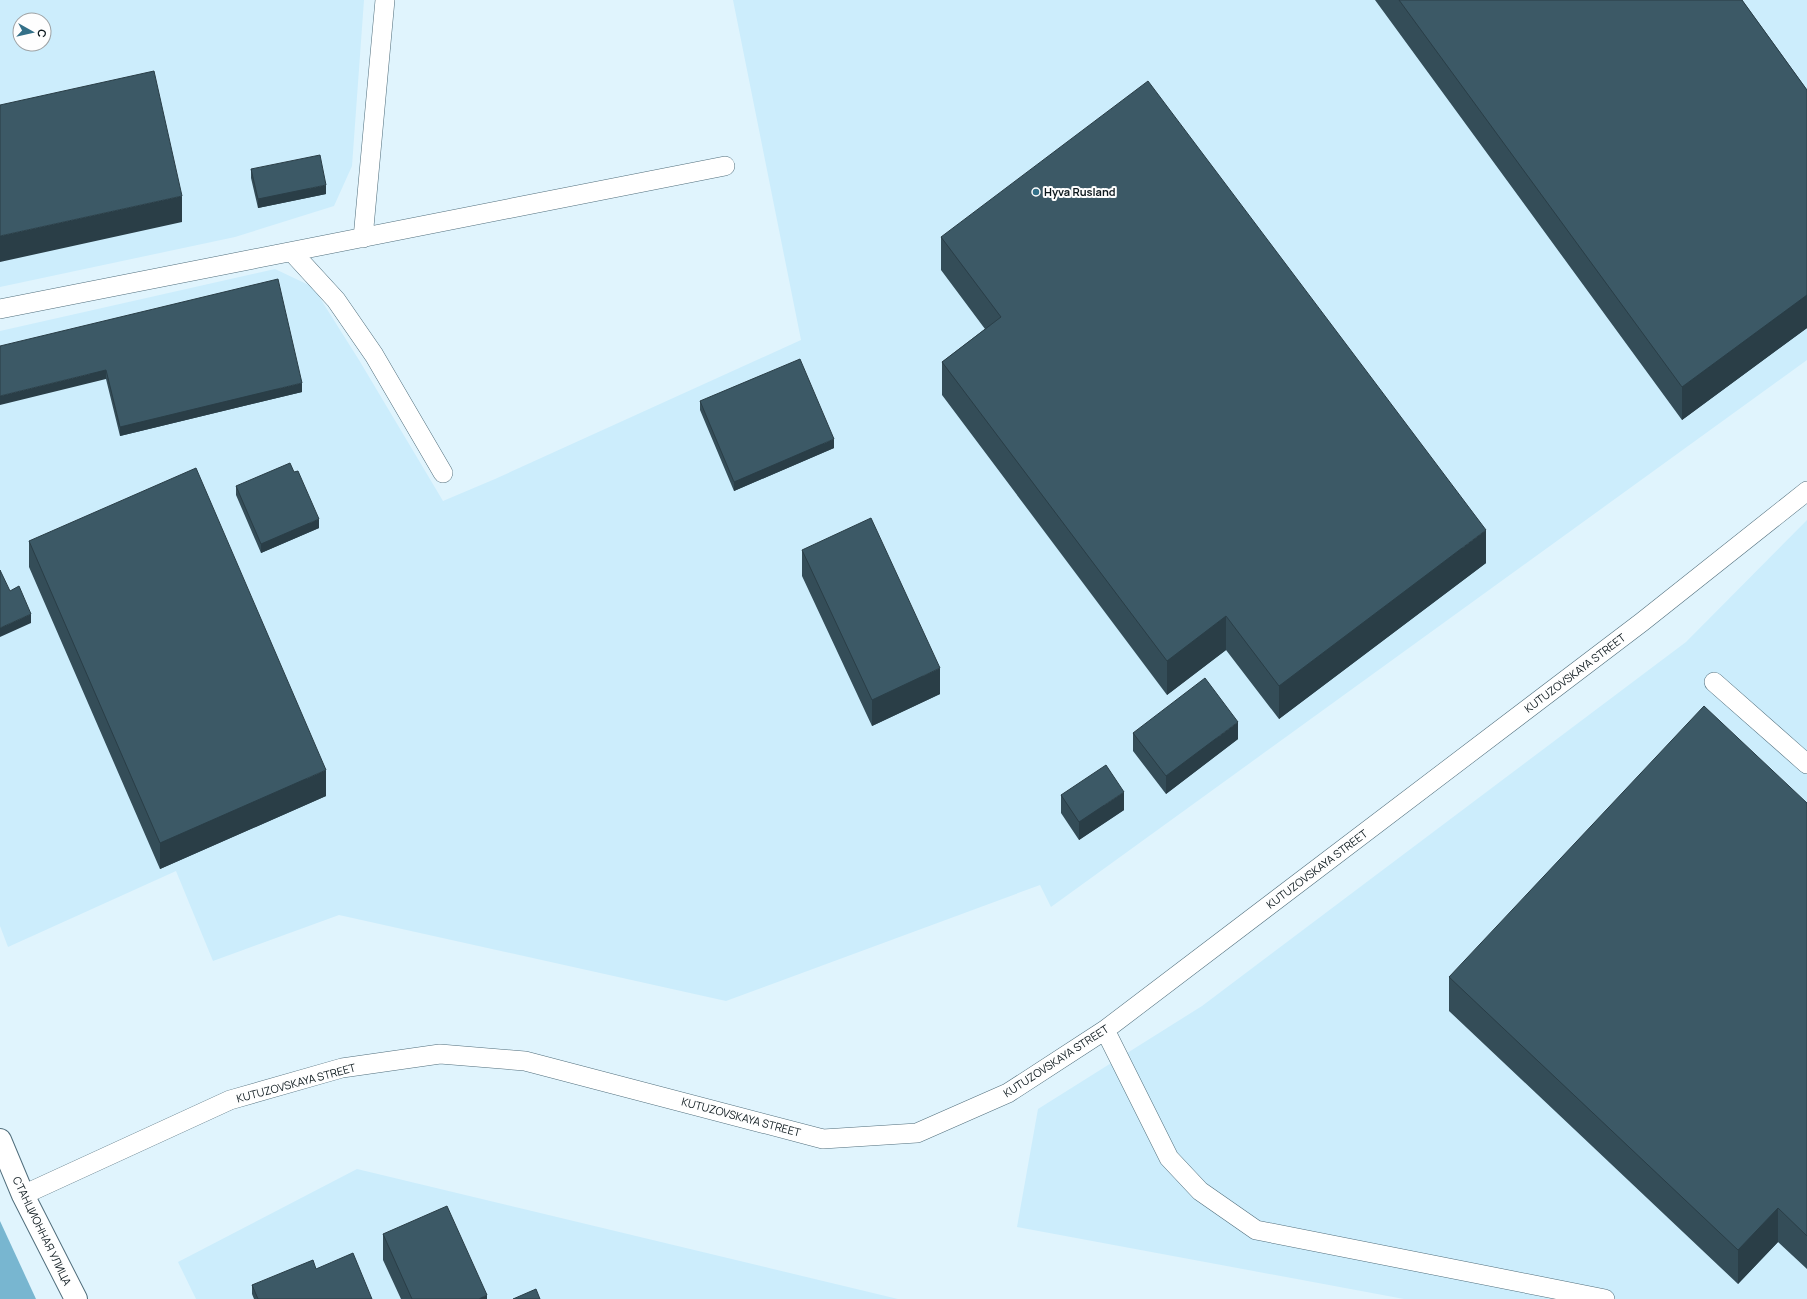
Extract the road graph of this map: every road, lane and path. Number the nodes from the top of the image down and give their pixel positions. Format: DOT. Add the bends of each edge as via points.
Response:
graph roads {
  1 [pos="386,0"];
  2 [pos="725,166"];
  3 [pos="363,238"];
  4 [pos="292,252"];
  5 [pos="0,309"];
  6 [pos="444,473"];
  7 [pos="1807,491"];
  8 [pos="1714,682"];
  9 [pos="1807,764"];
  10 [pos="1105,1030"];
  11 [pos="0,1140"];
  12 [pos="23,1195"];
  13 [pos="76,1299"];
  14 [pos="1605,1299"];
  1 -- 3 [label="lane"];
  2 -- 3 [label="lane"];
  3 -- 4 [label="lane"];
  4 -- 5 [label="lane"];
  4 -- 6 [label="lane" via="336,300 374,355"];
  7 -- 10 [label="lane, KUTUZOVSKAYA STREET" via="1642,622"];
  8 -- 9 [label="lane"];
  10 -- 12 [label="lane, KUTUZOVSKAYA STREET" via="1008,1093 917,1133 823,1139 525,1061 440,1054 342,1068 230,1100"];
  10 -- 14 [label="lane" via="1169,1158 1200,1191 1256,1230"];
  11 -- 12 [label="street, СТАНЦИОННАЯ УЛИЦА"];
  12 -- 13 [label="street, СТАНЦИОННАЯ УЛИЦА"];
}
